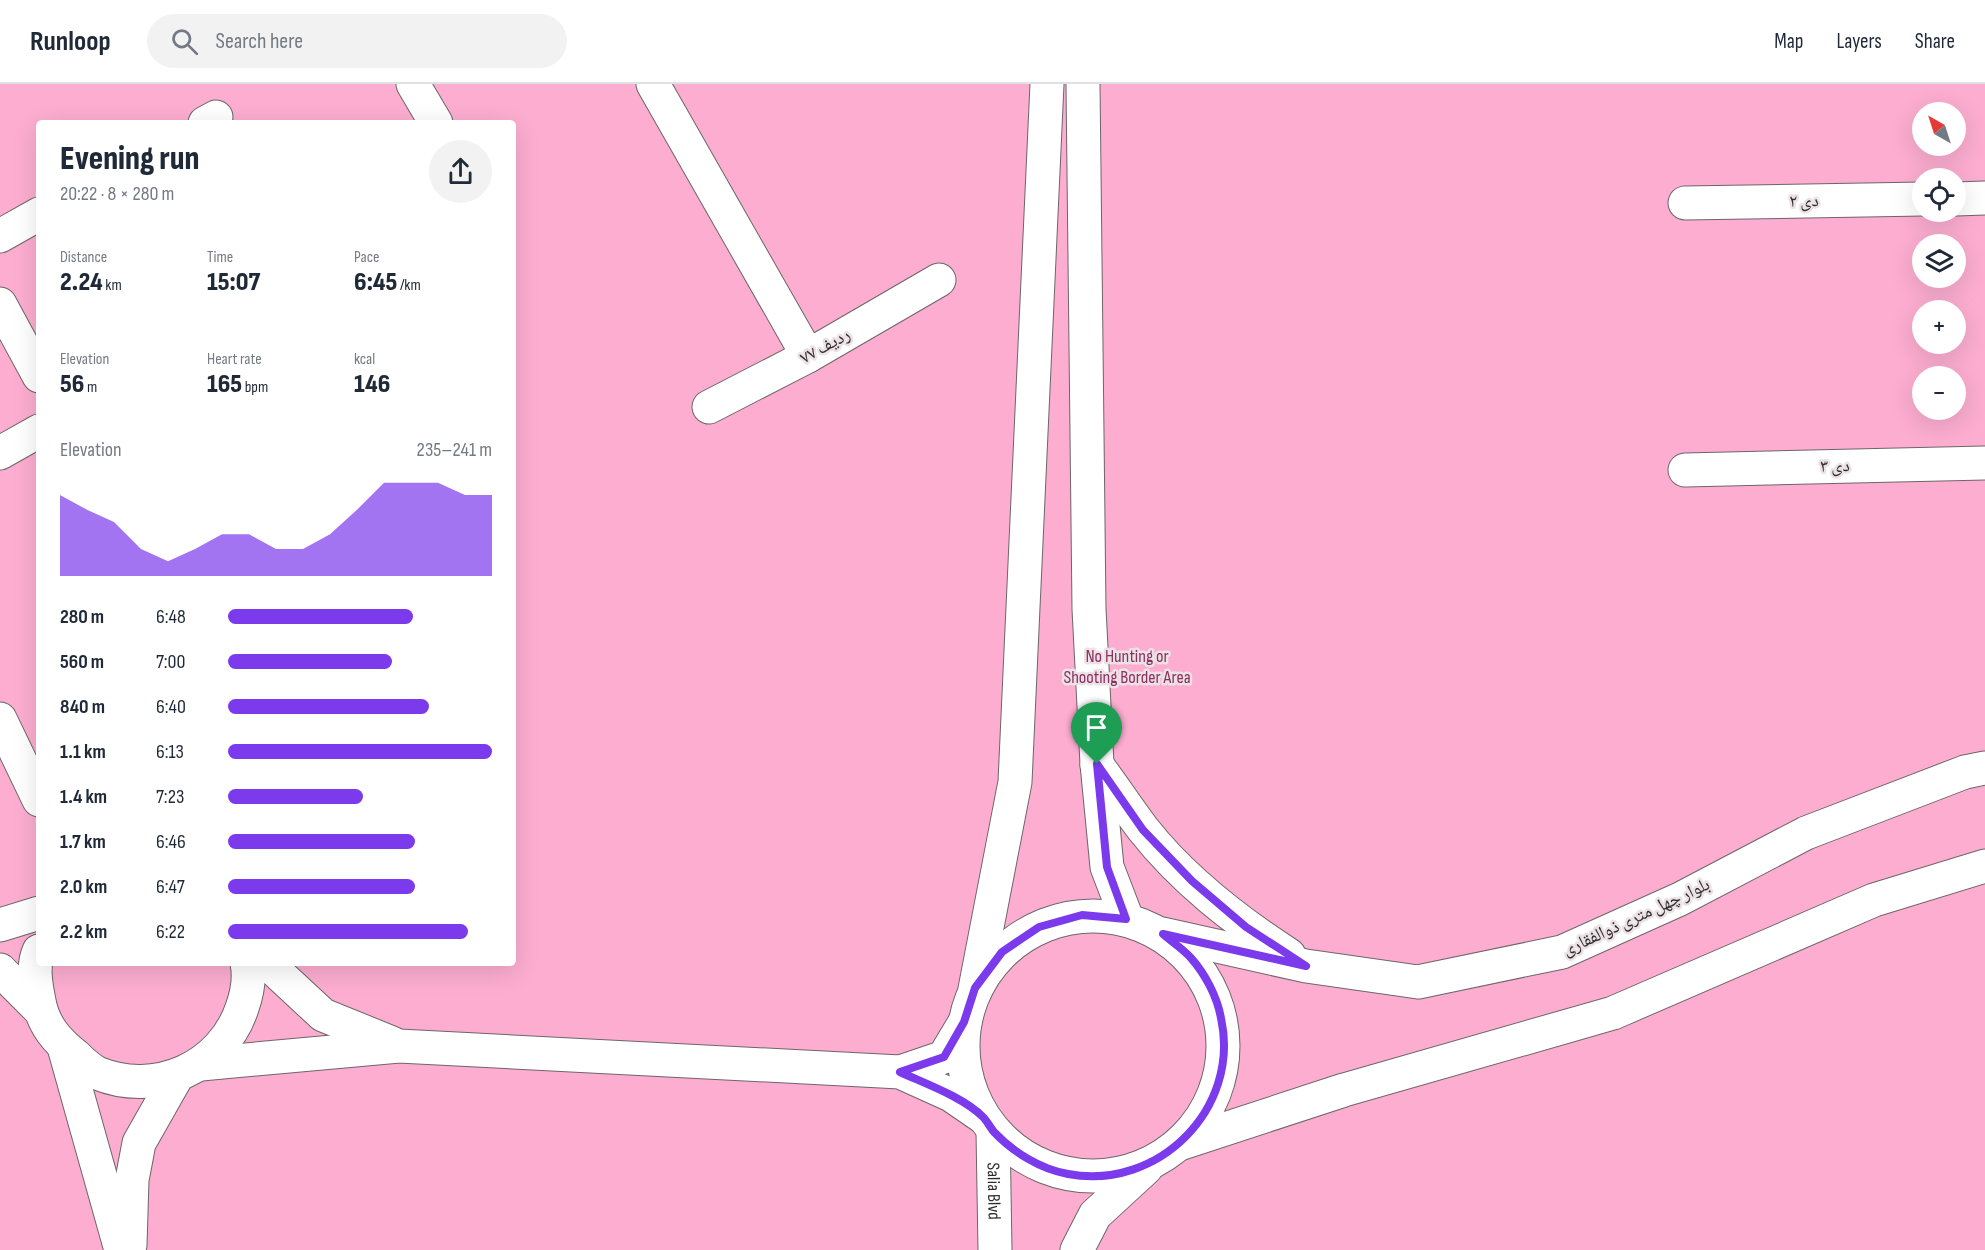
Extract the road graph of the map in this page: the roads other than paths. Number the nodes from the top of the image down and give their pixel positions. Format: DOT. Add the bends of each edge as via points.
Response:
graph roads {
  1 [pos="1047,84"];
  2 [pos="1083,84"];
  3 [pos="660,86"];
  4 [pos="1985,198"];
  5 [pos="1912,199"];
  6 [pos="1966,199"];
  7 [pos="1685,203"];
  8 [pos="36,216"];
  9 [pos="0,236"];
  10 [pos="939,280"];
  11 [pos="0,304"];
  12 [pos="808,356"];
  13 [pos="36,370"];
  14 [pos="709,407"];
  15 [pos="36,433"];
  16 [pos="0,453"];
  17 [pos="1985,463"];
  18 [pos="1685,470"];
  19 [pos="0,719"];
  20 [pos="1097,764"];
  21 [pos="1985,768"];
  22 [pos="36,794"];
  23 [pos="1985,866"];
  24 [pos="36,914"];
  25 [pos="1126,919"];
  26 [pos="0,925"];
  27 [pos="1163,934"];
  28 [pos="36,966"];
  29 [pos="247,966"];
  30 [pos="270,966"];
  31 [pos="1306,966"];
  32 [pos="0,970"];
  33 [pos="975,988"];
  34 [pos="41,1011"];
  35 [pos="964,1022"];
  36 [pos="399,1046"];
  37 [pos="64,1047"];
  38 [pos="189,1070"];
  39 [pos="900,1072"];
  40 [pos="988,1124"];
  41 [pos="1179,1144"];
  42 [pos="1152,1162"];
  43 [pos="121,1250"];
  44 [pos="130,1250"];
  45 [pos="995,1250"];
  46 [pos="1077,1250"];
  1 -- 33 [label="main road" via="1015,782"];
  2 -- 20 [label="main road" via="1089,609"];
  3 -- 12 [label="main road"];
  4 -- 6 [label="main road"];
  5 -- 7 [label="main road, دی ۲"];
  8 -- 9 [label="main road"];
  10 -- 12 [label="main road, ردیف ۷۷"];
  11 -- 13 [label="main road"];
  12 -- 14 [label="main road, ردیف ۷۷"];
  15 -- 16 [label="main road"];
  17 -- 18 [label="main road, دی ۳"];
  19 -- 22 [label="main road"];
  20 -- 25 [label="main road" via="1107,867"];
  20 -- 31 [label="main road" via="1143,830 1192,881 1246,927"];
  21 -- 31 [label="main road, بلوار چهل متری ذوالفقاری" via="1965,772 1806,833 1680,899 1563,952 1418,982"];
  23 -- 41 [label="main road" via="1874,900 1613,1013 1344,1090"];
  24 -- 26 [label="main road"];
  25 -- 27 [label="main road"];
  25 -- 33 [label="main road" via="1082,915 1039,927 1002,952"];
  27 -- 31 [label="main road, بلوار چهل متری ذوالفقاری"];
  27 -- 41 [label="main road" via="1190,956 1209,985 1221,1018 1224,1052 1218,1086 1202,1118"];
  28 -- 34 [label="main road" via="35,984"];
  29 -- 38 [label="main road" via="246,995 237,1022 222,1045"];
  30 -- 36 [label="main road" via="323,1014"];
  32 -- 34 [label="main road"];
  33 -- 35 [label="main road"];
  34 -- 37 [label="main road" via="53,1036"];
  35 -- 39 [label="main road" via="944,1057"];
  35 -- 40 [label="main road" via="962,1055 969,1087"];
  36 -- 38 [label="main road"];
  36 -- 39 [label="main road"];
  37 -- 38 [label="main road" via="95,1072 121,1080 149,1082"];
  37 -- 43 [label="main road"];
  38 -- 44 [label="main road" via="139,1143 132,1180"];
  39 -- 40 [label="main road" via="951,1095"];
  40 -- 42 [label="main road" via="1014,1151 1067,1174 1125,1173"];
  40 -- 45 [label="main road, Salia Blvd"];
  41 -- 42 [label="main road"];
  42 -- 46 [label="main road" via="1095,1215"];
}
